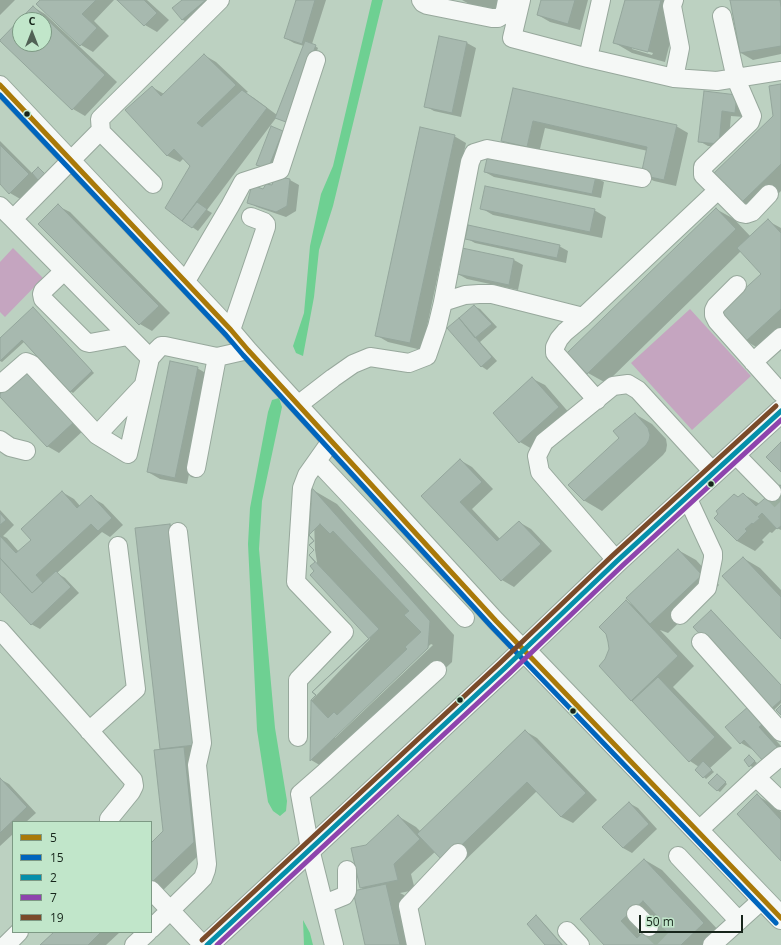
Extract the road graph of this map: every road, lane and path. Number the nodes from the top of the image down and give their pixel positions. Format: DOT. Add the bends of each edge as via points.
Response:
graph roads {
  1 [pos="220,0"];
  2 [pos="421,0"];
  3 [pos="507,0"];
  4 [pos="521,0"];
  5 [pos="601,0"];
  6 [pos="674,0"];
  7 [pos="722,16"];
  8 [pos="588,58"];
  9 [pos="316,60"];
  10 [pos="781,71"];
  11 [pos="674,78"];
  12 [pos="736,79"];
  13 [pos="0,85"];
  14 [pos="101,132"];
  15 [pos="71,160"];
  16 [pos="642,178"];
  17 [pos="153,184"];
  18 [pos="718,190"];
  19 [pos="769,194"];
  20 [pos="0,206"];
  21 [pos="251,217"];
  22 [pos="13,219"];
  23 [pos="64,271"];
  24 [pos="186,281"];
  25 [pos="737,285"];
  26 [pos="443,302"];
  27 [pos="583,317"];
  28 [pos="231,330"];
  29 [pos="128,336"];
  30 [pos="781,337"];
  31 [pos="248,350"];
  32 [pos="217,357"];
  33 [pos="150,358"];
  34 [pos="753,362"];
  35 [pos="0,383"];
  36 [pos="144,386"];
  37 [pos="781,393"];
  38 [pos="597,400"];
  39 [pos="298,405"];
  40 [pos="781,411"];
  41 [pos="97,435"];
  42 [pos="0,440"];
  43 [pos="331,441"];
  44 [pos="26,452"];
  45 [pos="734,454"];
  46 [pos="317,461"];
  47 [pos="196,468"];
  48 [pos="714,473"];
  49 [pos="772,492"];
  50 [pos="687,497"];
  51 [pos="178,532"];
  52 [pos="118,546"];
  53 [pos="616,561"];
  54 [pos="680,616"];
  55 [pos="465,618"];
  56 [pos="0,630"];
  57 [pos="701,642"];
  58 [pos="524,650"];
  59 [pos="437,670"];
  60 [pos="90,731"];
  61 [pos="781,732"];
  62 [pos="298,737"];
  63 [pos="781,756"];
  64 [pos="756,777"];
  65 [pos="781,801"];
  66 [pos="109,821"];
  67 [pos="698,831"];
  68 [pos="310,849"];
  69 [pos="458,853"];
  70 [pos="678,856"];
  71 [pos="347,870"];
  72 [pos="152,891"];
  73 [pos="763,899"];
  74 [pos="324,904"];
  75 [pos="170,910"];
  76 [pos="636,914"];
  77 [pos="781,918"];
  78 [pos="739,921"];
  79 [pos="649,927"];
  80 [pos="152,928"];
  81 [pos="567,931"];
  82 [pos="18,933"];
  83 [pos="147,933"];
  84 [pos="6,945"];
  85 [pos="134,945"];
  86 [pos="203,945"];
  87 [pos="207,945"];
  88 [pos="334,945"];
  89 [pos="416,945"];
  90 [pos="580,945"];
  91 [pos="712,945"];
  1 -- 14 [label="street" via="100,119"];
  2 -- 3 [label="street" via="427,5 498,18 505,10"];
  4 -- 8 [label="street" via="512,38"];
  5 -- 8 [label="street"];
  6 -- 11 [label="street" via="672,6 680,48"];
  7 -- 12 [label="street"];
  8 -- 11 [label="street"];
  9 -- 24 [label="street" via="280,170 243,182"];
  10 -- 12 [label="street"];
  11 -- 12 [label="street" via="717,82"];
  12 -- 18 [label="street" via="752,116 750,122 704,167 703,175"];
  13 -- 15 [label="street"];
  14 -- 15 [label="street"];
  14 -- 17 [label="street"];
  15 -- 22 [label="street"];
  15 -- 24 [label="street"];
  16 -- 26 [label="street" via="487,149 474,153"];
  18 -- 19 [label="street" via="741,213 746,214 752,212"];
  18 -- 27 [label="street"];
  20 -- 22 [label="street"];
  21 -- 28 [label="street" via="264,222 266,226"];
  22 -- 23 [label="street"];
  23 -- 29 [label="street"];
  23 -- 29 [label="street" via="43,291 43,299 86,342"];
  24 -- 28 [label="street"];
  25 -- 34 [label="street" via="716,306 714,315 716,321"];
  26 -- 27 [label="street" via="466,295 492,294"];
  26 -- 39 [label="street" via="427,356 409,364 370,357 353,364"];
  27 -- 38 [label="street" via="565,332 559,340 556,353"];
  28 -- 31 [label="street"];
  29 -- 33 [label="street"];
  30 -- 34 [label="street"];
  31 -- 32 [label="street"];
  31 -- 39 [label="street"];
  32 -- 33 [label="street" via="161,346"];
  32 -- 47 [label="street"];
  33 -- 36 [label="street"];
  34 -- 37 [label="street"];
  35 -- 41 [label="street" via="26,362 30,364"];
  36 -- 41 [label="street"];
  36 -- 41 [label="street" via="128,454"];
  38 -- 48 [label="street" via="613,386 628,384 638,390"];
  38 -- 53 [label="street" via="544,442 537,456 540,472"];
  39 -- 43 [label="street"];
  40 -- 45 [label="main road"];
  42 -- 44 [label="street" via="10,447"];
  43 -- 46 [label="street"];
  43 -- 58 [label="street"];
  45 -- 48 [label="main road"];
  45 -- 49 [label="street"];
  46 -- 55 [label="street"];
  46 -- 62 [label="street" via="302,488 296,582 344,632 298,680"];
  48 -- 50 [label="main road"];
  50 -- 53 [label="main road"];
  50 -- 54 [label="street" via="714,558 706,588"];
  51 -- 75 [label="street" via="202,743 196,765 207,864 203,878"];
  52 -- 60 [label="street" via="136,689"];
  53 -- 58 [label="main road"];
  56 -- 60 [label="street"];
  57 -- 61 [label="street"];
  58 -- 67 [label="main road"];
  58 -- 68 [label="main road"];
  59 -- 68 [label="street" via="300,794"];
  60 -- 66 [label="street" via="133,780 131,792"];
  63 -- 64 [label="street"];
  64 -- 65 [label="street"];
  64 -- 67 [label="street"];
  67 -- 73 [label="main road"];
  68 -- 74 [label="street"];
  68 -- 87 [label="main road"];
  69 -- 89 [label="street" via="408,906"];
  70 -- 78 [label="street"];
  71 -- 74 [label="street" via="347,891 344,896"];
  72 -- 75 [label="street"];
  73 -- 77 [label="main road"];
  73 -- 78 [label="street"];
  74 -- 88 [label="street"];
  75 -- 80 [label="street"];
  75 -- 86 [label="street"];
  76 -- 79 [label="street"];
  78 -- 91 [label="street"];
  81 -- 90 [label="street"];
  82 -- 84 [label="street"];
  83 -- 85 [label="street"];
}
